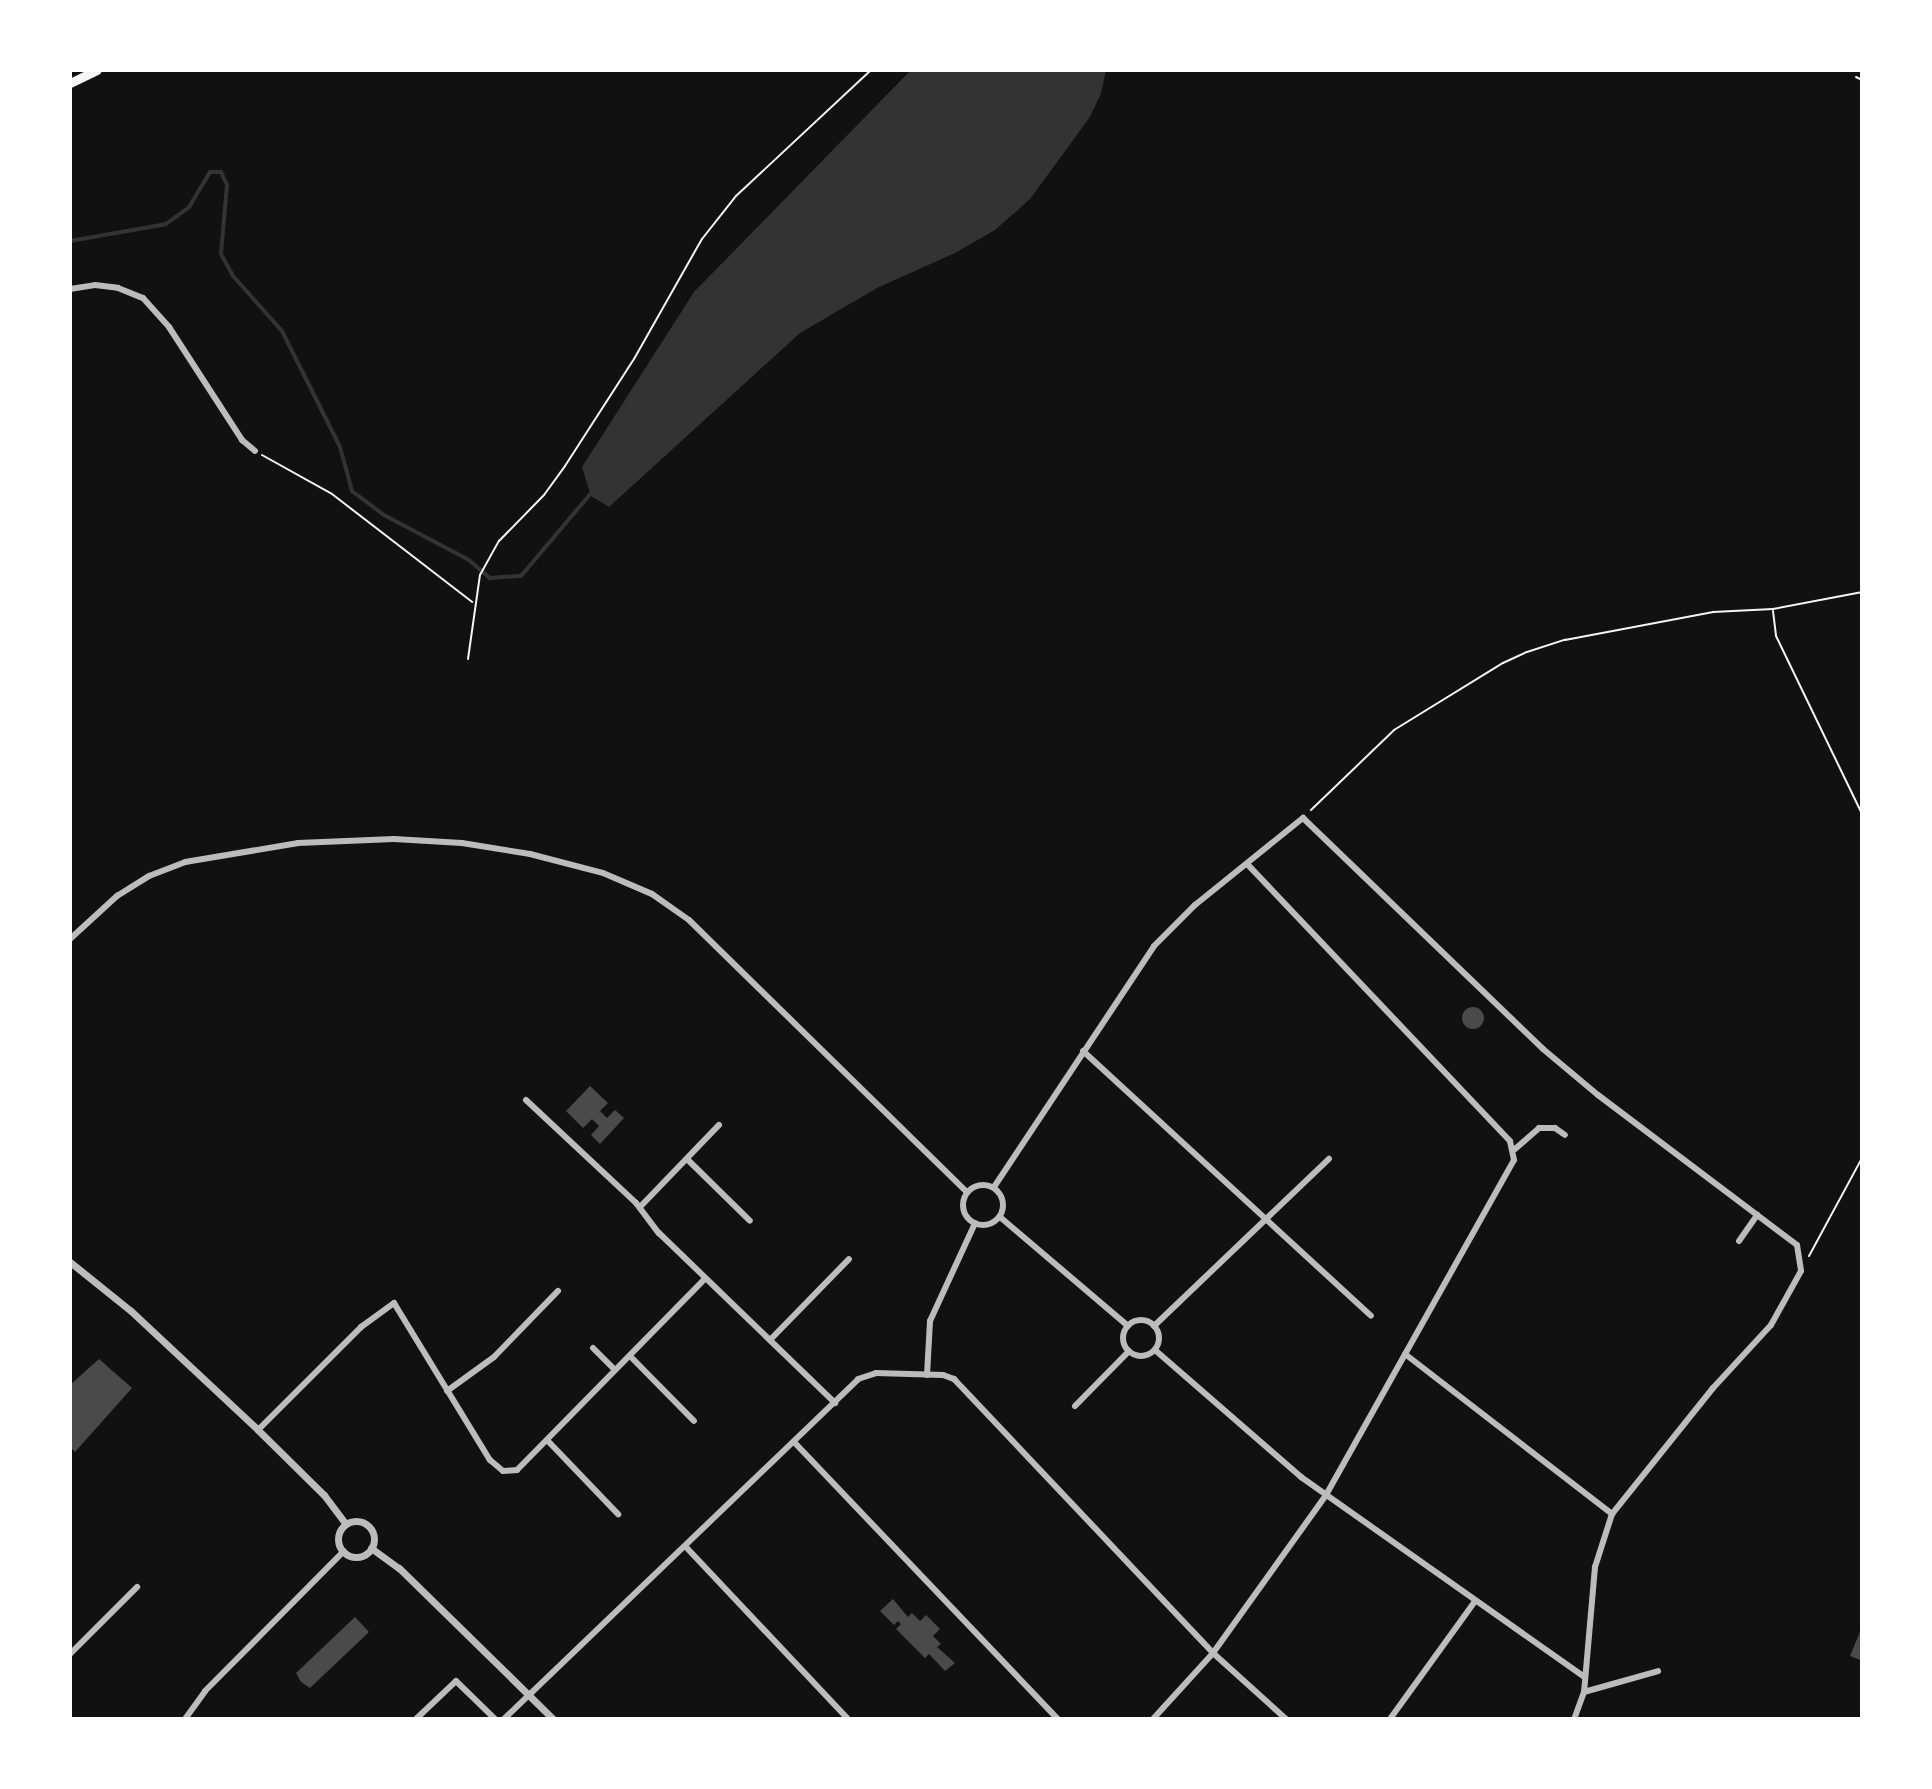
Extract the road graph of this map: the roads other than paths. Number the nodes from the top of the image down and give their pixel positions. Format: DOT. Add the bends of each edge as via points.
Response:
graph roads {
  1 [pos="97,70"];
  2 [pos="70,83"];
  3 [pos="70,289"];
  4 [pos="255,451"];
  5 [pos="1248,865"];
  6 [pos="70,939"];
  7 [pos="1083,1051"];
  8 [pos="526,1100"];
  9 [pos="719,1125"];
  10 [pos="1565,1135"];
  11 [pos="1515,1149"];
  12 [pos="687,1159"];
  13 [pos="1329,1159"];
  14 [pos="994,1187"];
  15 [pos="967,1192"];
  16 [pos="640,1207"];
  17 [pos="1757,1215"];
  18 [pos="1000,1217"];
  19 [pos="1266,1220"];
  20 [pos="750,1221"];
  21 [pos="975,1223"];
  22 [pos="1739,1241"];
  23 [pos="849,1259"];
  24 [pos="70,1262"];
  25 [pos="706,1278"];
  26 [pos="558,1291"];
  27 [pos="1371,1316"];
  28 [pos="1128,1326"];
  29 [pos="1154,1326"];
  30 [pos="770,1340"];
  31 [pos="593,1348"];
  32 [pos="1155,1350"];
  33 [pos="1129,1351"];
  34 [pos="1405,1354"];
  35 [pos="630,1356"];
  36 [pos="615,1370"];
  37 [pos="927,1375"];
  38 [pos="447,1391"];
  39 [pos="835,1403"];
  40 [pos="1075,1406"];
  41 [pos="694,1421"];
  42 [pos="258,1430"];
  43 [pos="547,1440"];
  44 [pos="794,1442"];
  45 [pos="1326,1495"];
  46 [pos="618,1514"];
  47 [pos="1612,1514"];
  48 [pos="346,1524"];
  49 [pos="685,1546"];
  50 [pos="371,1548"];
  51 [pos="344,1551"];
  52 [pos="137,1587"];
  53 [pos="1475,1601"];
  54 [pos="1213,1653"];
  55 [pos="70,1654"];
  56 [pos="1658,1671"];
  57 [pos="1585,1677"];
  58 [pos="1584,1692"];
  59 [pos="529,1694"];
  60 [pos="185,1719"];
  61 [pos="416,1719"];
  62 [pos="495,1719"];
  63 [pos="504,1719"];
  64 [pos="553,1719"];
  65 [pos="848,1719"];
  66 [pos="1058,1719"];
  67 [pos="1153,1719"];
  68 [pos="1286,1719"];
  69 [pos="1390,1719"];
  70 [pos="1574,1719"];
  1 -- 2 [label="main road"];
  3 -- 4 [label="street" via="95,285 143,298"];
  5 -- 7 [label="street" via="1195,905 1154,946"];
  5 -- 11 [label="street"];
  5 -- 17 [label="street" via="1303,818 1543,1049"];
  6 -- 15 [label="street" via="117,896 149,876 185,862 298,843 462,843 603,873 674,909"];
  7 -- 14 [label="street"];
  7 -- 19 [label="street"];
  8 -- 16 [label="street"];
  9 -- 12 [label="street"];
  10 -- 11 [label="street" via="1555,1128 1539,1128"];
  11 -- 34 [label="street" via="1514,1160"];
  12 -- 16 [label="street"];
  12 -- 20 [label="street"];
  13 -- 19 [label="street"];
  14 -- 15 [label="street" via="980,1185"];
  14 -- 18 [label="street" via="1004,1203"];
  15 -- 21 [label="street" via="963,1210"];
  16 -- 25 [label="street"];
  17 -- 22 [label="street"];
  17 -- 47 [label="street" via="1797,1245 1801,1271 1771,1325"];
  18 -- 21 [label="street" via="988,1225"];
  18 -- 28 [label="street"];
  19 -- 27 [label="street"];
  19 -- 29 [label="street"];
  21 -- 37 [label="street" via="930,1321"];
  23 -- 30 [label="street"];
  24 -- 42 [label="street" via="131,1311"];
  25 -- 30 [label="street"];
  25 -- 35 [label="street"];
  26 -- 38 [label="street" via="494,1357"];
  28 -- 29 [label="street" via="1141,1320"];
  28 -- 33 [label="street" via="1124,1342"];
  29 -- 32 [label="street" via="1159,1335"];
  30 -- 39 [label="street"];
  31 -- 36 [label="street"];
  32 -- 33 [label="street" via="1142,1356"];
  32 -- 45 [label="street"];
  33 -- 40 [label="street"];
  34 -- 45 [label="street"];
  34 -- 47 [label="street"];
  35 -- 36 [label="street"];
  35 -- 41 [label="street"];
  36 -- 43 [label="street"];
  37 -- 39 [label="street" via="869,1374"];
  37 -- 54 [label="street" via="954,1379"];
  38 -- 42 [label="street" via="394,1303 361,1327"];
  38 -- 43 [label="street" via="495,1467 503,1471 517,1470"];
  39 -- 44 [label="street"];
  42 -- 48 [label="street"];
  43 -- 46 [label="street"];
  44 -- 49 [label="street"];
  44 -- 66 [label="street"];
  45 -- 53 [label="street"];
  45 -- 54 [label="street"];
  47 -- 57 [label="street" via="1595,1567"];
  48 -- 50 [label="street" via="368,1526 374,1539"];
  48 -- 51 [label="street" via="339,1537"];
  49 -- 59 [label="street"];
  49 -- 65 [label="street"];
  50 -- 51 [label="street" via="358,1557"];
  50 -- 59 [label="street" via="399,1568"];
  51 -- 60 [label="street" via="205,1691"];
  52 -- 55 [label="street"];
  53 -- 57 [label="street"];
  53 -- 69 [label="street"];
  54 -- 67 [label="street"];
  54 -- 68 [label="street"];
  56 -- 58 [label="street"];
  57 -- 58 [label="street"];
  58 -- 70 [label="street"];
  59 -- 63 [label="street"];
  59 -- 64 [label="street"];
  61 -- 62 [label="street" via="456,1681"];
}
